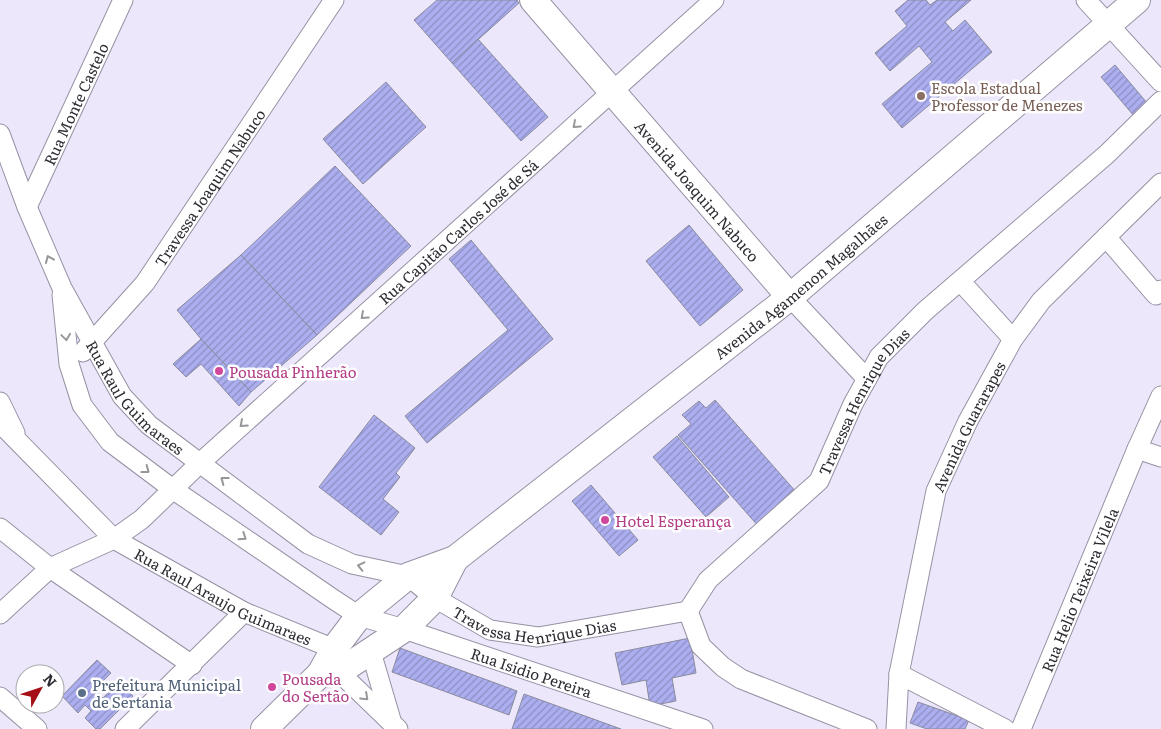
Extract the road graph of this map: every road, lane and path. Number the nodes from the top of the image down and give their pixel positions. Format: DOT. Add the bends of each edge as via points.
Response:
graph roads {
  1 [pos="123,0"];
  2 [pos="334,0"];
  3 [pos="533,0"];
  4 [pos="714,0"];
  5 [pos="1086,0"];
  6 [pos="1137,0"];
  7 [pos="1108,25"];
  8 [pos="1161,82"];
  9 [pos="612,92"];
  10 [pos="1161,101"];
  11 [pos="0,134"];
  12 [pos="1161,183"];
  13 [pos="27,207"];
  14 [pos="1106,237"];
  15 [pos="962,282"];
  16 [pos="62,288"];
  17 [pos="1161,290"];
  18 [pos="790,297"];
  19 [pos="1013,339"];
  20 [pos="92,344"];
  21 [pos="69,364"];
  22 [pos="867,379"];
  23 [pos="1161,396"];
  24 [pos="0,402"];
  25 [pos="0,423"];
  26 [pos="21,444"];
  27 [pos="1137,448"];
  28 [pos="1161,457"];
  29 [pos="201,462"];
  30 [pos="174,490"];
  31 [pos="0,528"];
  32 [pos="114,539"];
  33 [pos="455,559"];
  34 [pos="50,568"];
  35 [pos="408,576"];
  36 [pos="436,598"];
  37 [pos="688,611"];
  38 [pos="244,612"];
  39 [pos="0,614"];
  40 [pos="358,616"];
  41 [pos="404,629"];
  42 [pos="371,652"];
  43 [pos="192,665"];
  44 [pos="331,665"];
  45 [pos="899,674"];
  46 [pos="0,697"];
  47 [pos="395,725"];
  48 [pos="37,729"];
  49 [pos="125,729"];
  50 [pos="264,729"];
  51 [pos="703,729"];
  52 [pos="867,729"];
  53 [pos="896,729"];
  54 [pos="1005,729"];
  55 [pos="1021,729"];
  1 -- 13 [label="street, Rua Monte Castelo"];
  2 -- 20 [label="street, Travessa Joaquim Nabuco" via="144,283"];
  3 -- 9 [label="main road, Avenida Joaquim Nabuco"];
  4 -- 9 [label="street, Rua Capitão Carlos José de Sá"];
  5 -- 7 [label="street"];
  6 -- 7 [label="main road, Avenida Agamenon Magalhães"];
  7 -- 8 [label="street"];
  7 -- 18 [label="main road, Avenida Agamenon Magalhães"];
  9 -- 18 [label="main road, Avenida Joaquim Nabuco"];
  9 -- 29 [label="street, Rua Capitão Carlos José de Sá, one-way"];
  10 -- 15 [label="street, Travessa Henrique Dias" via="1107,154"];
  11 -- 13 [label="street, Rua Raul Guimaraes"];
  12 -- 14 [label="street, Avenida Guararapes"];
  16 -- 13 [label="street, Rua Raul Guimaraes, one-way"];
  14 -- 17 [label="street" via="1156,294"];
  14 -- 19 [label="street, Avenida Guararapes" via="1041,301"];
  15 -- 19 [label="street"];
  15 -- 22 [label="street, Travessa Henrique Dias" via="925,312 879,357"];
  16 -- 20 [label="street, Rua Raul Guimaraes"];
  16 -- 21 [label="street, Rua Raul Guimaraes, one-way"];
  18 -- 22 [label="street, Avenida Joaquim Nabuco"];
  18 -- 33 [label="main road, Avenida Agamenon Magalhães"];
  19 -- 45 [label="street, Avenida Guararapes" via="968,421 936,491"];
  20 -- 21 [label="street, Travessa Joaquim Nabuco"];
  20 -- 29 [label="street, Rua Raul Guimaraes" via="122,396 149,425"];
  21 -- 30 [label="street, Rua Raul Guimaraes, one-way" via="82,405 110,442"];
  22 -- 37 [label="street, Travessa Henrique Dias" via="819,480 708,580"];
  23 -- 27 [label="street, Rua Helio Teixeira Vilela"];
  24 -- 26 [label="street"];
  25 -- 26 [label="street, Rua Raul Araujo Guimaraes"];
  26 -- 32 [label="street, Rua Raul Araujo Guimaraes"];
  27 -- 28 [label="street"];
  27 -- 55 [label="street, Rua Helio Teixeira Vilela"];
  29 -- 30 [label="street, Rua Raul Guimaraes"];
  35 -- 29 [label="street, one-way" via="352,564 308,544"];
  30 -- 32 [label="street"];
  30 -- 40 [label="street, Rua Raul Guimaraes, one-way"];
  31 -- 34 [label="street"];
  32 -- 34 [label="street"];
  32 -- 38 [label="street, Rua Raul Araujo Guimaraes"];
  33 -- 35 [label="main road, Avenida Agamenon Magalhães"];
  33 -- 36 [label="main road, Avenida Agamenon Magalhães"];
  34 -- 39 [label="street"];
  34 -- 43 [label="street"];
  35 -- 36 [label="street, Travessa Henrique Dias"];
  35 -- 40 [label="main road, Avenida Agamenon Magalhães"];
  36 -- 37 [label="street, Travessa Henrique Dias" via="490,630 538,637"];
  36 -- 41 [label="main road, Avenida Agamenon Magalhães"];
  37 -- 52 [label="street" via="701,646 741,679"];
  38 -- 43 [label="street"];
  38 -- 44 [label="street, Rua Raul Araujo Guimaraes"];
  40 -- 41 [label="street, Rua Isidio Pereira"];
  40 -- 44 [label="main road, Avenida Agamenon Magalhães"];
  41 -- 42 [label="main road, Avenida Agamenon Magalhães"];
  41 -- 51 [label="street, Rua Isidio Pereira"];
  42 -- 44 [label="main road, Avenida Agamenon Magalhães"];
  42 -- 47 [label="street"];
  43 -- 49 [label="street"];
  44 -- 47 [label="street, one-way"];
  44 -- 50 [label="main road"];
  45 -- 53 [label="street, Avenida Guararapes"];
  45 -- 54 [label="street"];
  46 -- 48 [label="street"];
}
